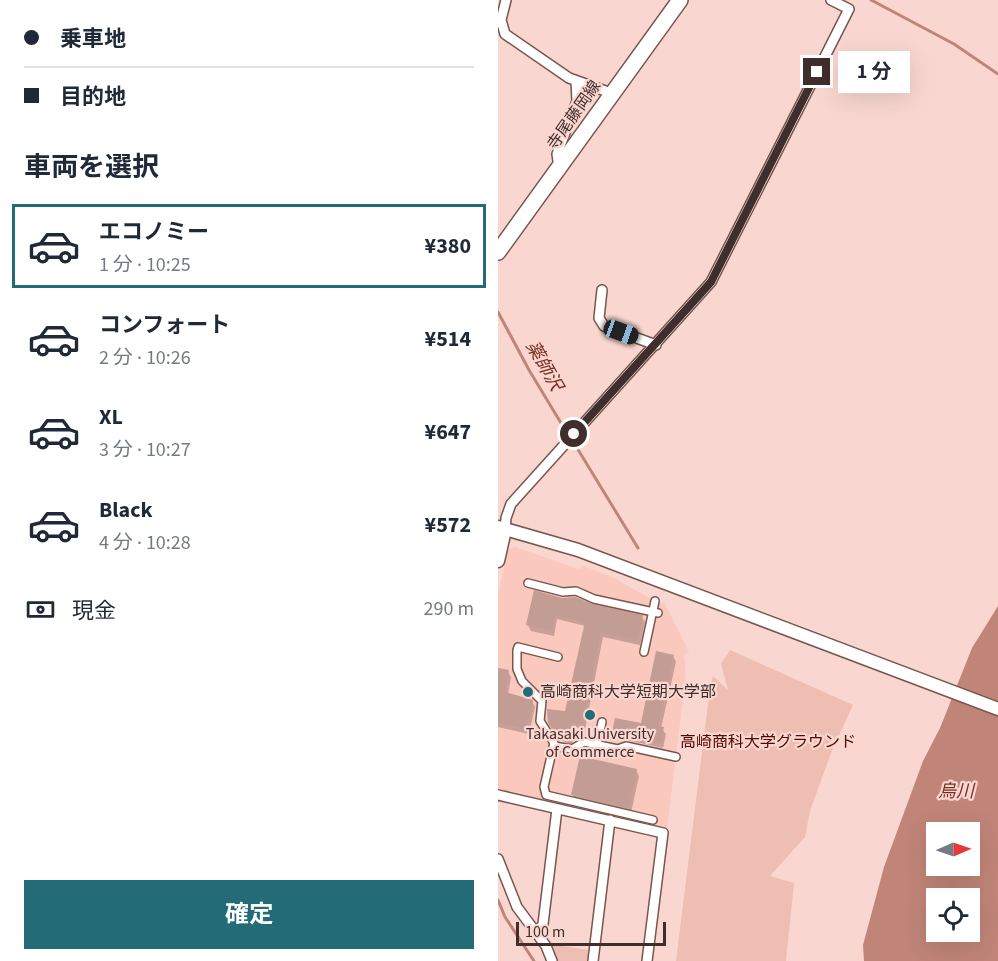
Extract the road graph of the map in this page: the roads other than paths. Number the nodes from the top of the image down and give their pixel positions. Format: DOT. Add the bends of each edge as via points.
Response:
graph roads {
  1 [pos="506,0"];
  2 [pos="680,0"];
  3 [pos="831,0"];
  4 [pos="500,31"];
  5 [pos="576,81"];
  6 [pos="611,93"];
  7 [pos="559,167"];
  8 [pos="498,252"];
  9 [pos="602,291"];
  10 [pos="656,345"];
  11 [pos="502,528"];
  12 [pos="498,561"];
  13 [pos="528,583"];
  14 [pos="655,601"];
  15 [pos="655,612"];
  16 [pos="644,652"];
  17 [pos="558,657"];
  18 [pos="998,710"];
  19 [pos="602,722"];
  20 [pos="597,745"];
  21 [pos="554,746"];
  22 [pos="676,756"];
  23 [pos="498,795"];
  24 [pos="558,808"];
  25 [pos="610,820"];
  26 [pos="653,820"];
  27 [pos="498,859"];
  28 [pos="537,933"];
  29 [pos="552,961"];
  30 [pos="593,961"];
  31 [pos="647,961"];
  1 -- 4 [label="street"];
  2 -- 6 [label="main road, 寺尾藤岡線"];
  3 -- 10 [label="street" via="849,9 742,221 711,282"];
  4 -- 5 [label="street"];
  5 -- 6 [label="street"];
  5 -- 7 [label="street" via="577,101 557,154"];
  6 -- 7 [label="main road, 寺尾藤岡線"];
  7 -- 8 [label="main road, 寺尾藤岡線"];
  9 -- 10 [label="street" via="599,318 604,326"];
  10 -- 11 [label="street" via="511,504"];
  11 -- 12 [label="street"];
  11 -- 18 [label="street" via="578,550"];
  13 -- 15 [label="street"];
  14 -- 15 [label="street"];
  15 -- 16 [label="street"];
  17 -- 21 [label="street" via="518,647 516,659 522,681 542,701 540,721"];
  19 -- 20 [label="street"];
  20 -- 21 [label="street" via="584,742 573,748"];
  20 -- 22 [label="street" via="618,749 626,746"];
  21 -- 26 [label="street" via="544,787 546,795"];
  23 -- 24 [label="street"];
  24 -- 25 [label="street"];
  24 -- 28 [label="street" via="543,924"];
  25 -- 30 [label="street"];
  25 -- 31 [label="street" via="663,833"];
  27 -- 28 [label="street" via="517,907"];
  28 -- 29 [label="street"];
}
